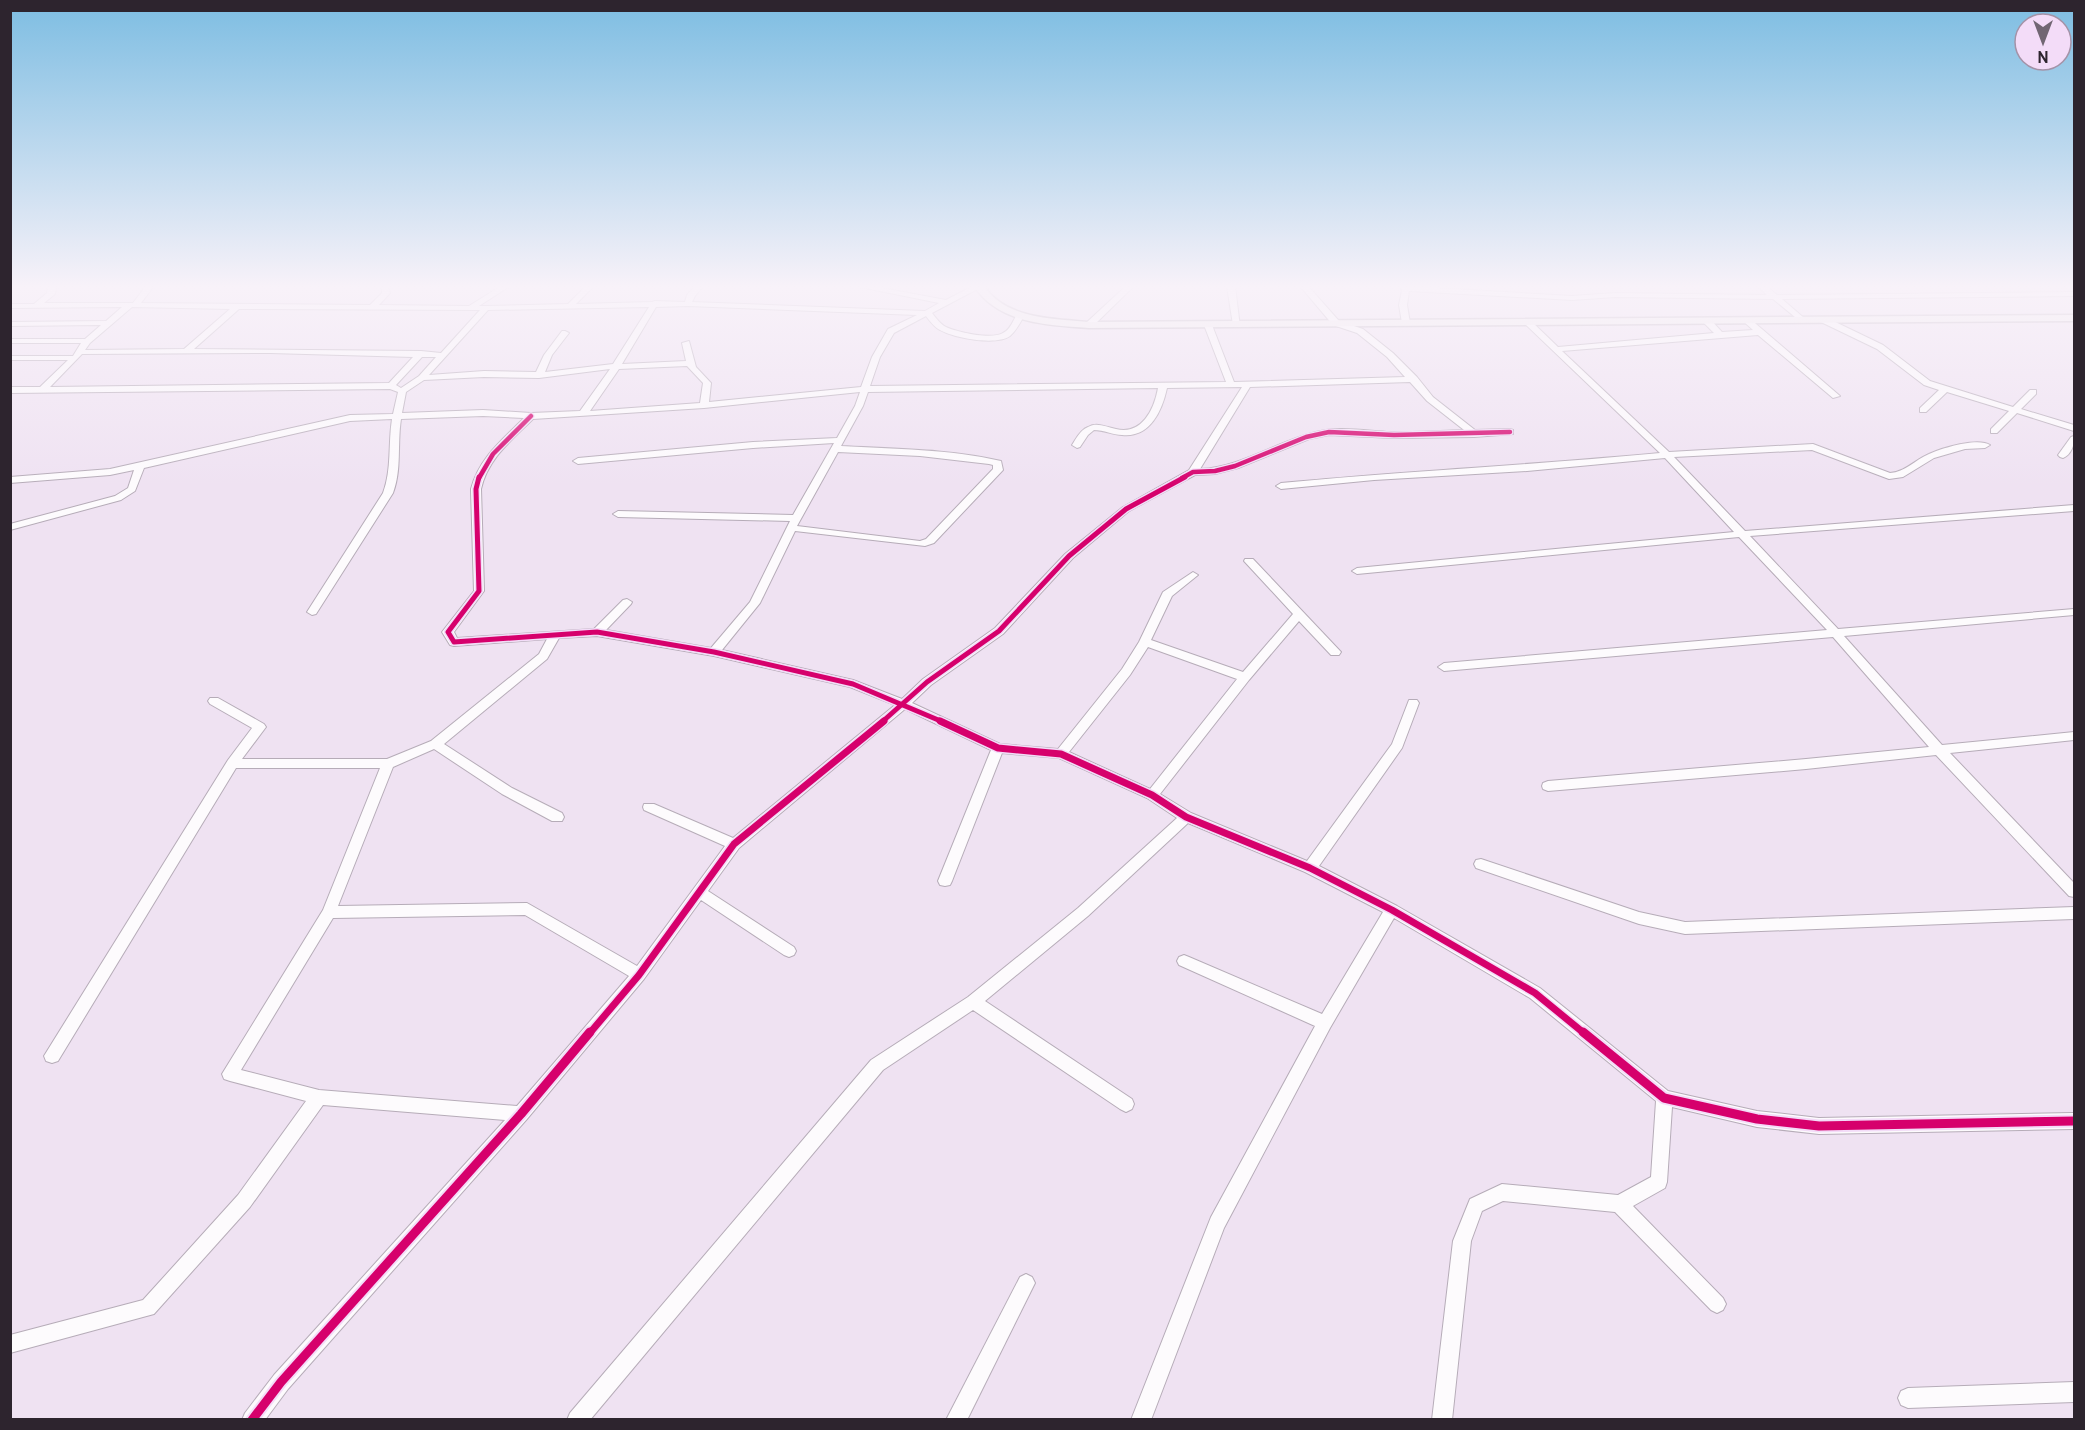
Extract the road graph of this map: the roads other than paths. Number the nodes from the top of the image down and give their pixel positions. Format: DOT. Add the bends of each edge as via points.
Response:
graph roads {
  1 [pos="139,353"];
  2 [pos="390,353"];
  3 [pos="421,353"];
  4 [pos="445,353"];
  5 [pos="550,353"];
  6 [pos="625,353"];
  7 [pos="688,353"];
  8 [pos="878,353"];
  9 [pos="1218,353"];
  10 [pos="1387,353"];
  11 [pos="1561,353"];
  12 [pos="1785,353"];
  13 [pos="1888,353"];
  14 [pos="76,355"];
  15 [pos="443,355"];
  16 [pos="10,358"];
  17 [pos="690,363"];
  18 [pos="616,367"];
  19 [pos="539,375"];
  20 [pos="422,378"];
  21 [pos="1414,379"];
  22 [pos="1231,385"];
  23 [pos="1247,385"];
  24 [pos="391,386"];
  25 [pos="1163,386"];
  26 [pos="1946,388"];
  27 [pos="44,389"];
  28 [pos="865,389"];
  29 [pos="10,390"];
  30 [pos="402,391"];
  31 [pos="2033,392"];
  32 [pos="1836,396"];
  33 [pos="704,405"];
  34 [pos="1923,410"];
  35 [pos="2016,410"];
  36 [pos="583,414"];
  37 [pos="531,416"];
  38 [pos="396,417"];
  39 [pos="2074,428"];
  40 [pos="1994,431"];
  41 [pos="1510,432"];
  42 [pos="1474,434"];
  43 [pos="2074,439"];
  44 [pos="838,445"];
  45 [pos="1077,445"];
  46 [pos="1985,445"];
  47 [pos="1667,455"];
  48 [pos="2063,455"];
  49 [pos="578,461"];
  50 [pos="140,466"];
  51 [pos="1192,472"];
  52 [pos="10,480"];
  53 [pos="1281,486"];
  54 [pos="2074,508"];
  55 [pos="618,514"];
  56 [pos="794,523"];
  57 [pos="10,527"];
  58 [pos="1742,534"];
  59 [pos="1249,561"];
  60 [pos="1357,571"];
  61 [pos="1193,575"];
  62 [pos="627,602"];
  63 [pos="312,612"];
  64 [pos="2074,612"];
  65 [pos="1299,614"];
  66 [pos="597,632"];
  67 [pos="1835,632"];
  68 [pos="555,635"];
  69 [pos="1145,642"];
  70 [pos="714,652"];
  71 [pos="1335,652"];
  72 [pos="1444,667"];
  73 [pos="1245,677"];
  74 [pos="214,701"];
  75 [pos="1413,703"];
  76 [pos="904,704"];
  77 [pos="2074,736"];
  78 [pos="435,744"];
  79 [pos="998,748"];
  80 [pos="1940,751"];
  81 [pos="1061,754"];
  82 [pos="232,763"];
  83 [pos="388,764"];
  84 [pos="1548,786"];
  85 [pos="1152,795"];
  86 [pos="649,807"];
  87 [pos="557,817"];
  88 [pos="1186,817"];
  89 [pos="734,844"];
  90 [pos="1481,864"];
  91 [pos="1310,868"];
  92 [pos="945,881"];
  93 [pos="699,891"];
  94 [pos="2074,892"];
  95 [pos="1392,910"];
  96 [pos="329,912"];
  97 [pos="2074,913"];
  98 [pos="789,951"];
  99 [pos="1184,961"];
  100 [pos="639,975"];
  101 [pos="973,1002"];
  102 [pos="1325,1023"];
  103 [pos="52,1056"];
  104 [pos="319,1097"];
  105 [pos="1664,1098"];
  106 [pos="1126,1104"];
  107 [pos="521,1114"];
  108 [pos="2074,1121"];
  109 [pos="1620,1204"];
  110 [pos="1026,1283"];
  111 [pos="1717,1304"];
  112 [pos="10,1344"];
  113 [pos="2074,1392"];
  114 [pos="1908,1398"];
  115 [pos="252,1419"];
  116 [pos="577,1419"];
  117 [pos="956,1419"];
  118 [pos="1141,1419"];
  119 [pos="1442,1419"];
  1 -- 14 [label="street"];
  2 -- 3 [label="street"];
  3 -- 15 [label="street"];
  3 -- 24 [label="street"];
  4 -- 15 [label="street"];
  5 -- 19 [label="street"];
  6 -- 18 [label="street"];
  7 -- 17 [label="street"];
  8 -- 28 [label="street"];
  9 -- 22 [label="street"];
  10 -- 21 [label="street"];
  11 -- 47 [label="street"];
  12 -- 32 [label="street"];
  13 -- 26 [label="street" via="1928,382"];
  14 -- 16 [label="street"];
  14 -- 27 [label="street"];
  15 -- 20 [label="street"];
  17 -- 18 [label="street"];
  17 -- 33 [label="street" via="707,382"];
  18 -- 19 [label="street"];
  18 -- 36 [label="street"];
  19 -- 20 [label="street"];
  20 -- 30 [label="street"];
  21 -- 23 [label="street"];
  21 -- 42 [label="street" via="1430,399"];
  22 -- 23 [label="street"];
  22 -- 25 [label="street"];
  23 -- 51 [label="street"];
  24 -- 27 [label="street"];
  24 -- 30 [label="street"];
  25 -- 28 [label="street"];
  25 -- 45 [label="street" via="1160,406 1143,427 1133,433 1096,427 1089,429"];
  26 -- 34 [label="street"];
  26 -- 35 [label="street"];
  27 -- 29 [label="street"];
  28 -- 33 [label="street"];
  28 -- 44 [label="street"];
  30 -- 38 [label="street"];
  31 -- 35 [label="street"];
  33 -- 36 [label="street"];
  35 -- 39 [label="street"];
  35 -- 40 [label="street"];
  36 -- 37 [label="street"];
  37 -- 38 [label="street" via="483,413"];
  37 -- 68 [label="street" via="485,464 474,490 479,591 448,632 454,642"];
  38 -- 50 [label="street" via="350,418"];
  38 -- 63 [label="street" via="394,477 388,493"];
  41 -- 42 [label="street"];
  42 -- 51 [label="street" via="1329,432 1225,469"];
  43 -- 48 [label="street"];
  44 -- 49 [label="street" via="753,445"];
  44 -- 56 [label="street"];
  44 -- 56 [label="street" via="989,461 998,463 998,470 930,541 921,544"];
  46 -- 47 [label="street" via="1943,452 1900,475 1889,476 1814,447"];
  47 -- 53 [label="street"];
  47 -- 58 [label="street"];
  50 -- 52 [label="street"];
  50 -- 57 [label="street" via="132,489 118,498"];
  51 -- 76 [label="street" via="1126,509 1069,556 999,630 927,682"];
  54 -- 58 [label="street"];
  55 -- 56 [label="street"];
  56 -- 70 [label="street" via="755,603"];
  58 -- 60 [label="street"];
  58 -- 67 [label="street"];
  59 -- 65 [label="street"];
  61 -- 69 [label="street" via="1167,594"];
  62 -- 66 [label="street"];
  64 -- 67 [label="street"];
  65 -- 71 [label="street"];
  65 -- 73 [label="street"];
  66 -- 68 [label="street"];
  66 -- 70 [label="street"];
  67 -- 72 [label="street"];
  67 -- 80 [label="street"];
  68 -- 78 [label="street" via="543,656"];
  69 -- 73 [label="street"];
  69 -- 81 [label="street"];
  70 -- 76 [label="street" via="853,684"];
  73 -- 85 [label="street"];
  74 -- 82 [label="street" via="260,727"];
  75 -- 91 [label="street" via="1398,745"];
  76 -- 79 [label="street"];
  76 -- 89 [label="street"];
  77 -- 80 [label="street"];
  78 -- 83 [label="street"];
  78 -- 87 [label="street" via="507,791"];
  79 -- 81 [label="street"];
  79 -- 92 [label="street"];
  80 -- 84 [label="street"];
  80 -- 94 [label="street"];
  81 -- 85 [label="street"];
  82 -- 83 [label="street"];
  82 -- 103 [label="street"];
  83 -- 96 [label="street"];
  85 -- 88 [label="street"];
  86 -- 89 [label="street"];
  88 -- 91 [label="street"];
  88 -- 101 [label="street" via="1083,912"];
  89 -- 93 [label="street"];
  90 -- 97 [label="street" via="1639,918 1685,928"];
  91 -- 95 [label="street"];
  93 -- 98 [label="street"];
  93 -- 100 [label="street"];
  95 -- 102 [label="street"];
  95 -- 105 [label="street" via="1535,993"];
  96 -- 100 [label="street" via="527,909"];
  96 -- 104 [label="street" via="230,1074"];
  99 -- 102 [label="street"];
  100 -- 107 [label="street"];
  101 -- 106 [label="street"];
  101 -- 116 [label="street" via="877,1065"];
  102 -- 118 [label="street" via="1217,1223"];
  104 -- 107 [label="street"];
  104 -- 112 [label="street" via="244,1201 148,1308"];
  105 -- 108 [label="street" via="1757,1119 1819,1126"];
  105 -- 109 [label="street" via="1659,1182"];
  107 -- 115 [label="street"];
  109 -- 111 [label="street"];
  109 -- 119 [label="street" via="1502,1192 1476,1205 1462,1241"];
  110 -- 117 [label="street"];
  113 -- 114 [label="street"];
}
